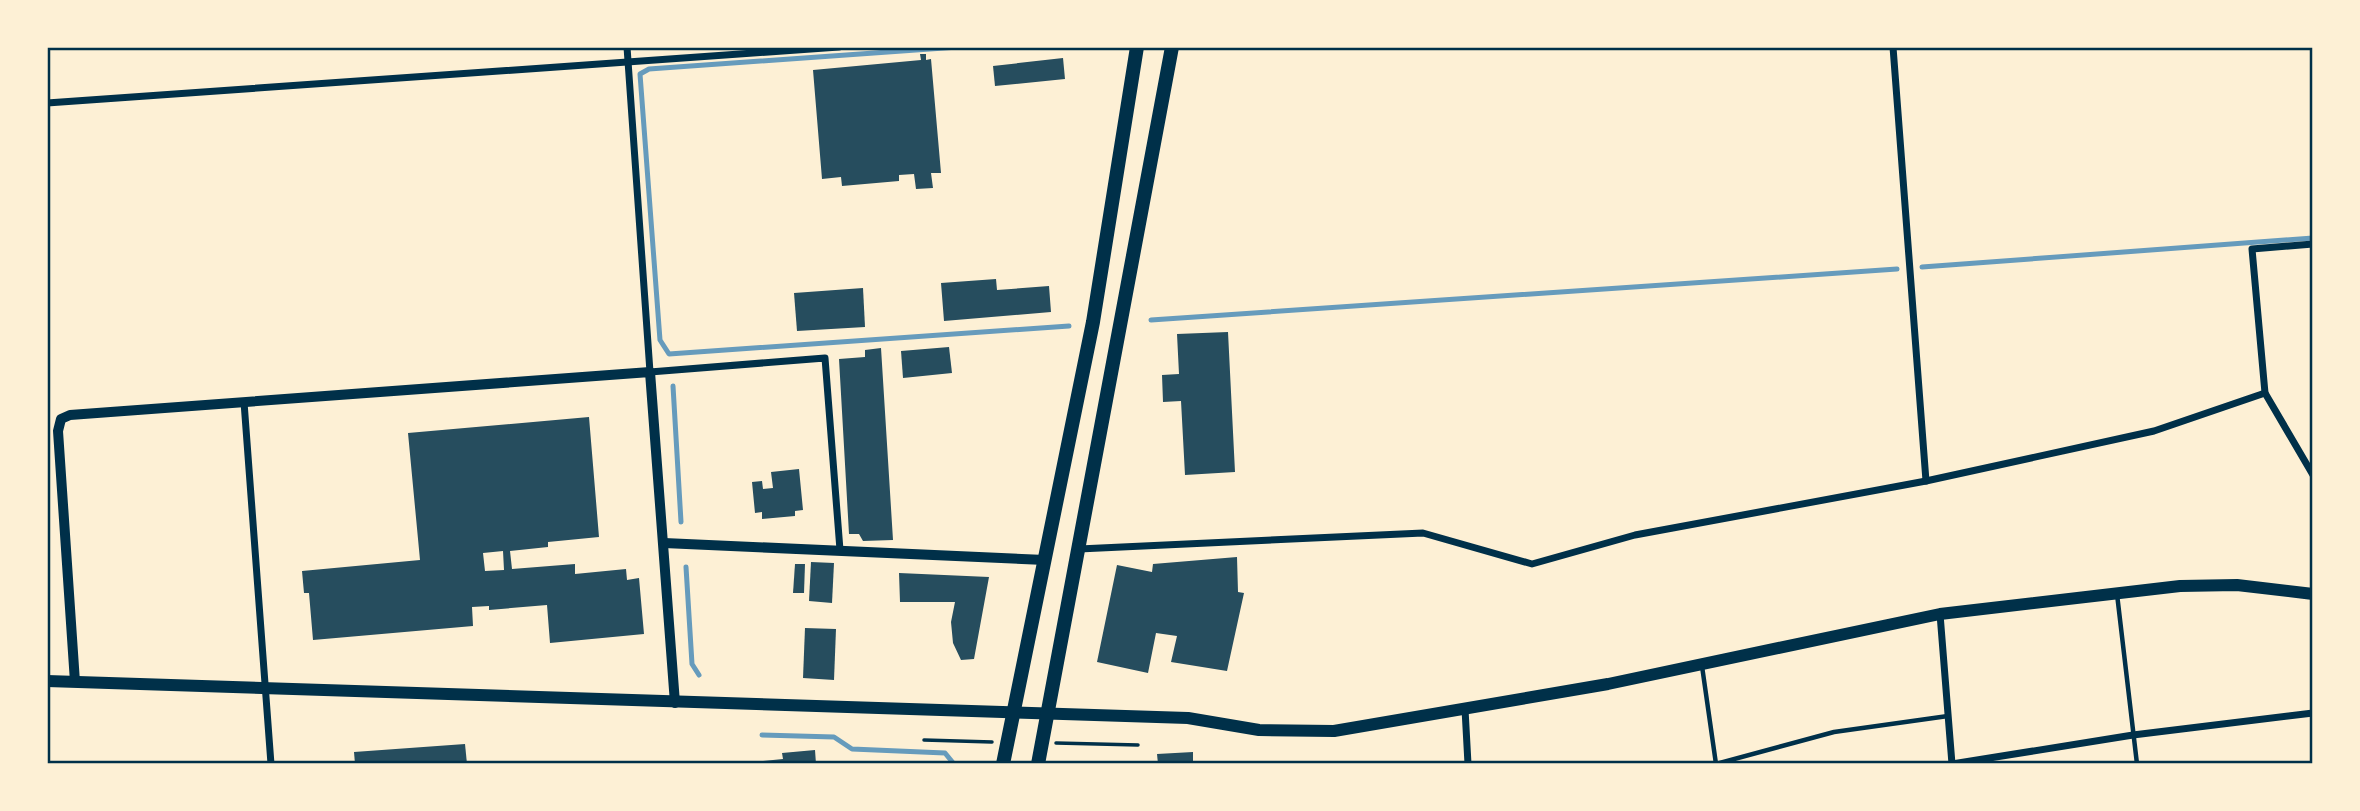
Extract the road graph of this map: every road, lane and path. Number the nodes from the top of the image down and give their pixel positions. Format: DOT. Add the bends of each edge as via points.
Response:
graph roads {
  1 [pos="627,47"];
  2 [pos="839,47"];
  3 [pos="1137,47"];
  4 [pos="1172,47"];
  5 [pos="1893,47"];
  6 [pos="629,63"];
  7 [pos="47,103"];
  8 [pos="2313,244"];
  9 [pos="650,372"];
  10 [pos="2265,393"];
  11 [pos="244,402"];
  12 [pos="2313,475"];
  13 [pos="1926,481"];
  14 [pos="664,543"];
  15 [pos="1079,549"];
  16 [pos="840,550"];
  17 [pos="1045,560"];
  18 [pos="2117,593"];
  19 [pos="2313,594"];
  20 [pos="1940,614"];
  21 [pos="1702,665"];
  22 [pos="47,681"];
  23 [pos="75,682"];
  24 [pos="265,688"];
  25 [pos="675,703"];
  26 [pos="1465,709"];
  27 [pos="2313,713"];
  28 [pos="1014,714"];
  29 [pos="1049,714"];
  30 [pos="1948,716"];
  31 [pos="2133,735"];
  32 [pos="271,764"];
  33 [pos="1003,764"];
  34 [pos="1038,764"];
  35 [pos="1468,764"];
  36 [pos="1716,764"];
  37 [pos="1952,764"];
  38 [pos="2137,764"];
  1 -- 6 [label="street"];
  2 -- 6 [label="street"];
  3 -- 17 [label="highway" via="1093,322"];
  4 -- 15 [label="highway"];
  5 -- 13 [label="street"];
  6 -- 7 [label="street"];
  6 -- 9 [label="street"];
  8 -- 10 [label="street" via="2252,249"];
  9 -- 11 [label="street"];
  9 -- 14 [label="street"];
  9 -- 16 [label="street" via="825,358"];
  10 -- 12 [label="street"];
  10 -- 13 [label="street" via="2154,431"];
  11 -- 23 [label="street" via="61,419 58,431"];
  11 -- 24 [label="street"];
  13 -- 15 [label="street" via="1635,535 1532,564 1423,533"];
  14 -- 16 [label="street"];
  14 -- 25 [label="street"];
  15 -- 29 [label="highway"];
  16 -- 17 [label="street"];
  17 -- 28 [label="highway"];
  18 -- 19 [label="main road" via="2237,585"];
  18 -- 20 [label="main road"];
  18 -- 31 [label="lane"];
  20 -- 21 [label="main road"];
  20 -- 30 [label="street"];
  21 -- 26 [label="main road"];
  21 -- 36 [label="lane"];
  22 -- 23 [label="main road"];
  23 -- 24 [label="main road"];
  24 -- 25 [label="main road"];
  24 -- 32 [label="street"];
  25 -- 28 [label="main road"];
  26 -- 29 [label="main road" via="1334,732 1259,730 1188,718"];
  26 -- 35 [label="street"];
  27 -- 31 [label="street"];
  28 -- 29 [label="main road"];
  28 -- 33 [label="highway"];
  29 -- 34 [label="highway"];
  30 -- 36 [label="lane" via="1834,732"];
  30 -- 37 [label="street"];
  31 -- 37 [label="street"];
  31 -- 38 [label="lane"];
}
